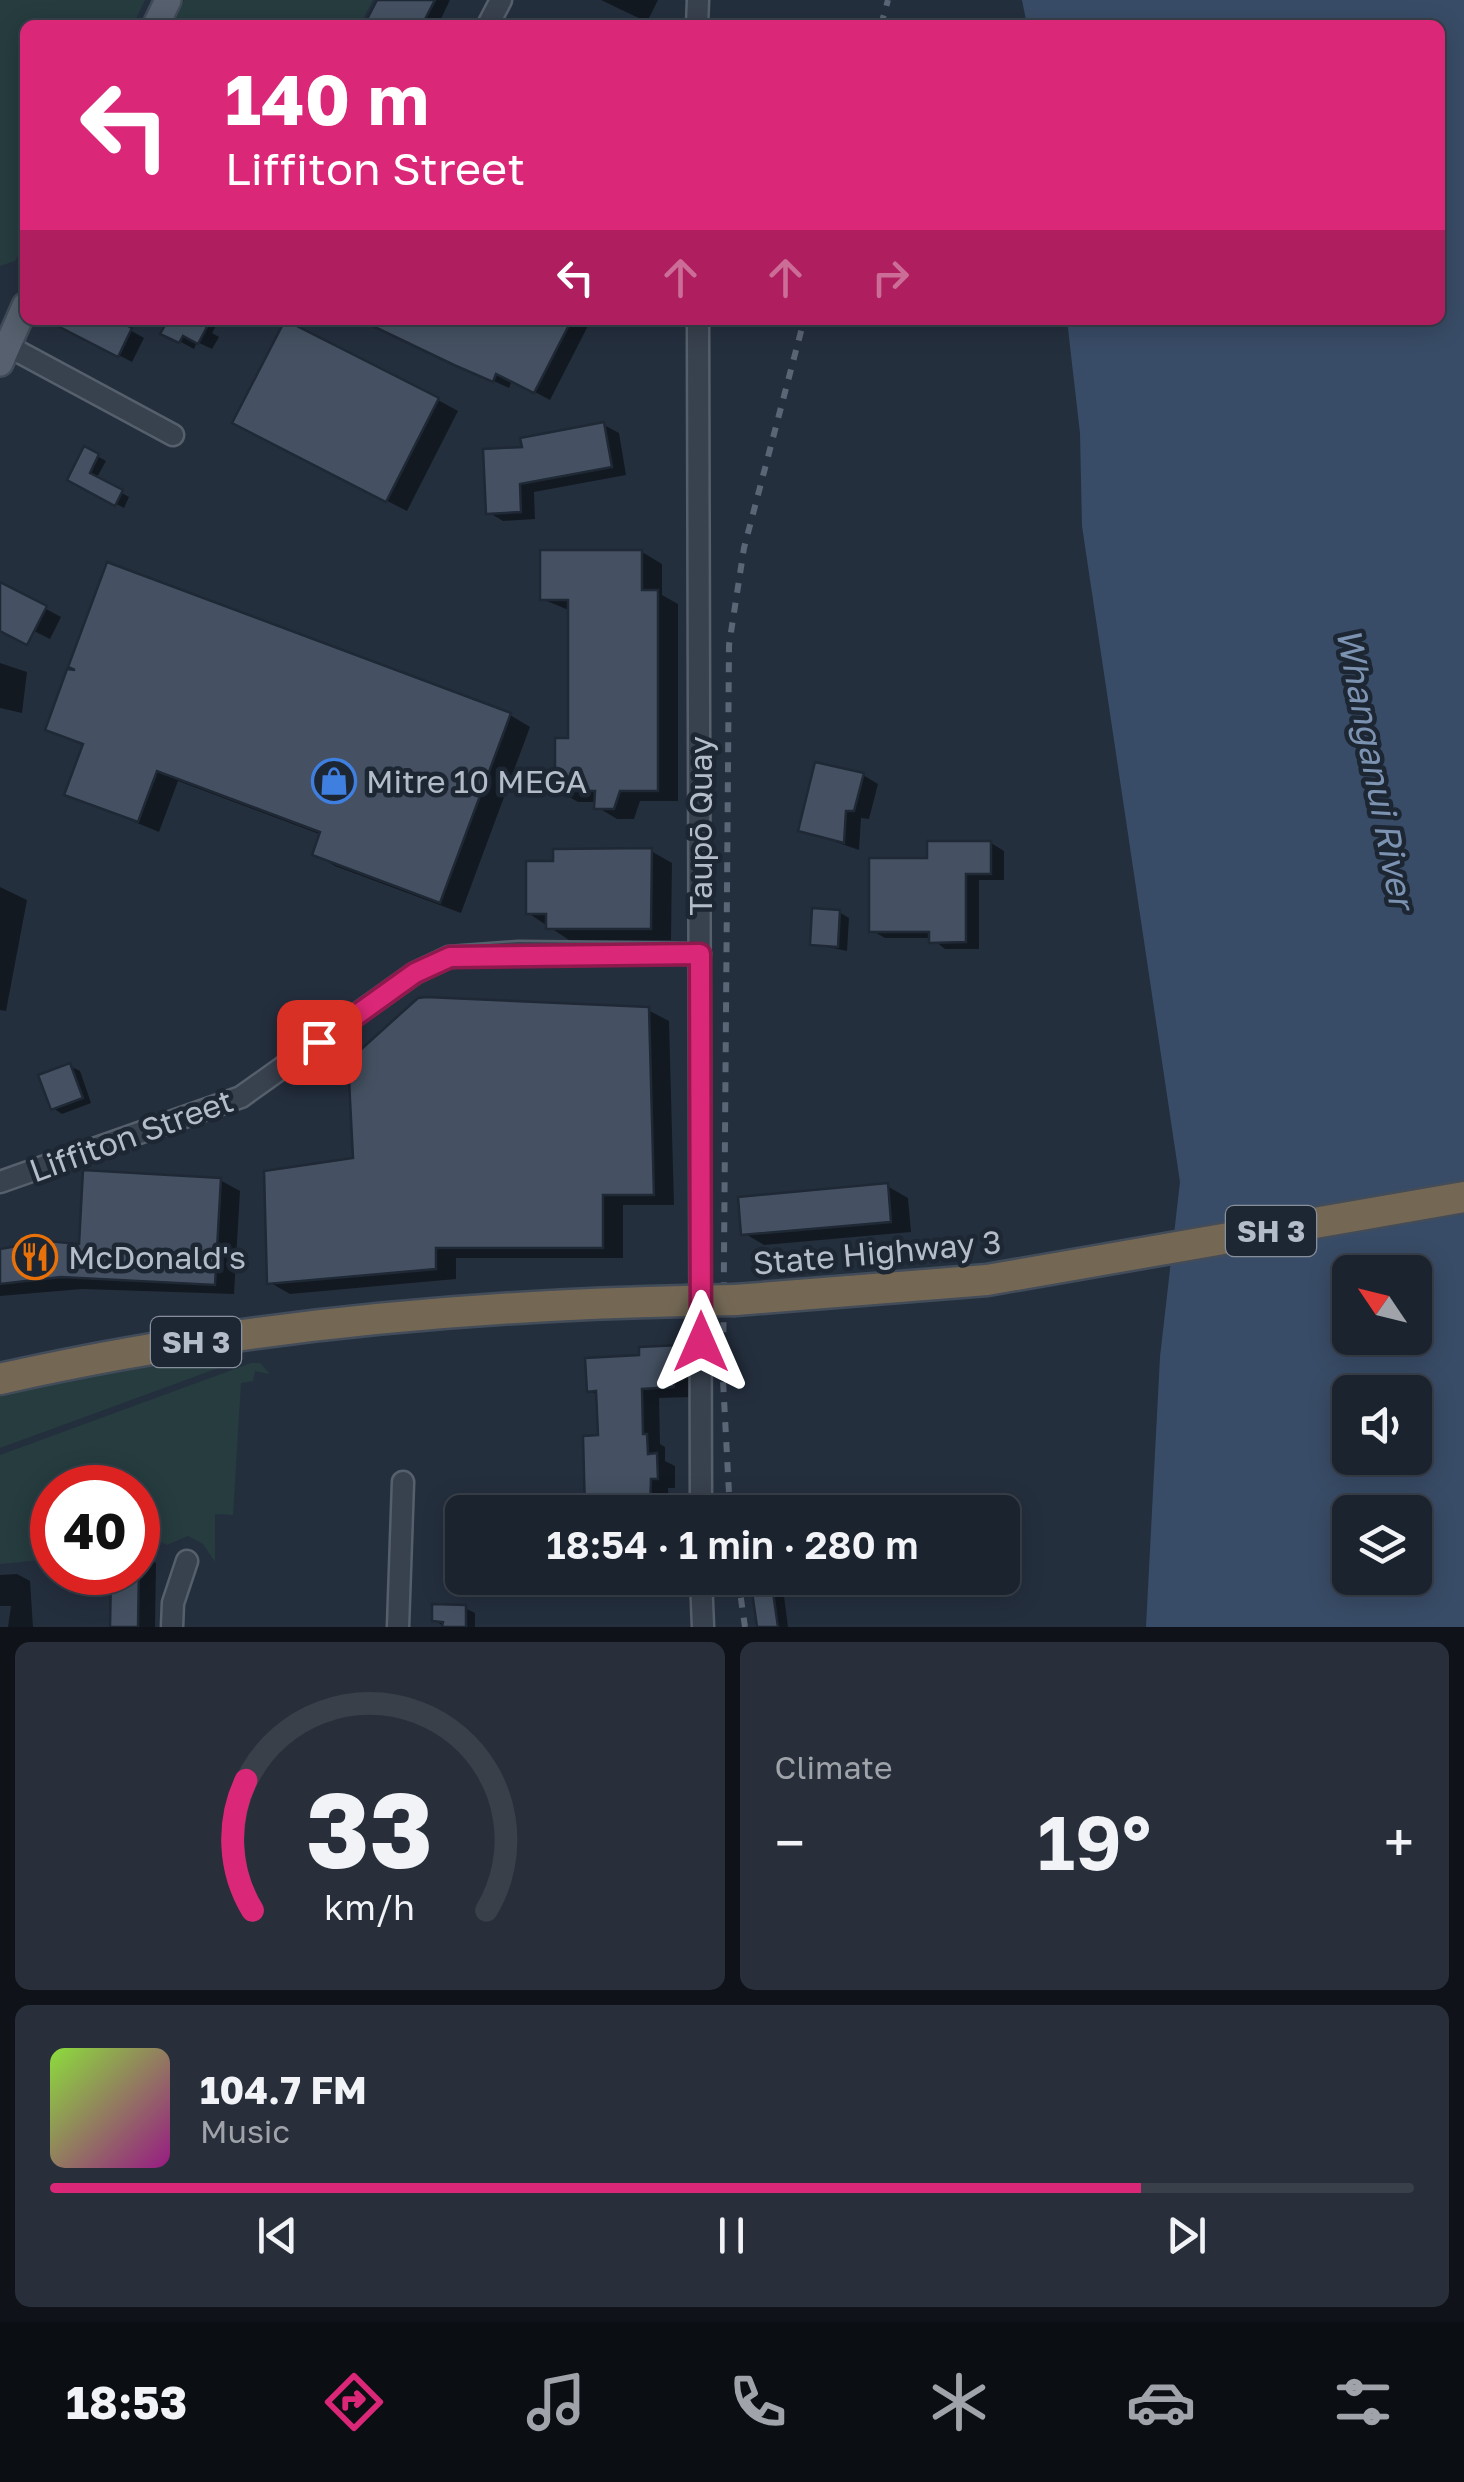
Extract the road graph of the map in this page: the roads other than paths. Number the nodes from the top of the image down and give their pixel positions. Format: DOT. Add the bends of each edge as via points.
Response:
graph roads {
  1 [pos="20,316"];
  2 [pos="698,325"];
  3 [pos="3,351"];
  4 [pos="173,435"];
  5 [pos="700,954"];
  6 [pos="0,1182"];
  7 [pos="1464,1197"];
  8 [pos="112,1353"];
  9 [pos="0,1356"];
  10 [pos="0,1379"];
  11 [pos="403,1482"];
  12 [pos="701,1495"];
  13 [pos="187,1561"];
  14 [pos="702,1595"];
  15 [pos="172,1627"];
  16 [pos="398,1627"];
  17 [pos="703,1627"];
  1 -- 3 [label="main road"];
  2 -- 5 [label="street, Taupō Quay"];
  3 -- 4 [label="street"];
  5 -- 6 [label="street, Liffiton Street" via="450,957 415,973 241,1097"];
  5 -- 12 [label="street, Taupō Quay"];
  7 -- 8 [label="highway, State Highway 3 / SH 3, bridge" via="987,1280 734,1300 467,1309"];
  8 -- 9 [label="highway, State Highway 3 / SH 3"];
  8 -- 10 [label="highway, State Highway 3 / SH 3"];
  11 -- 16 [label="street"];
  13 -- 15 [label="street" via="172,1602"];
  14 -- 17 [label="street"];
}
